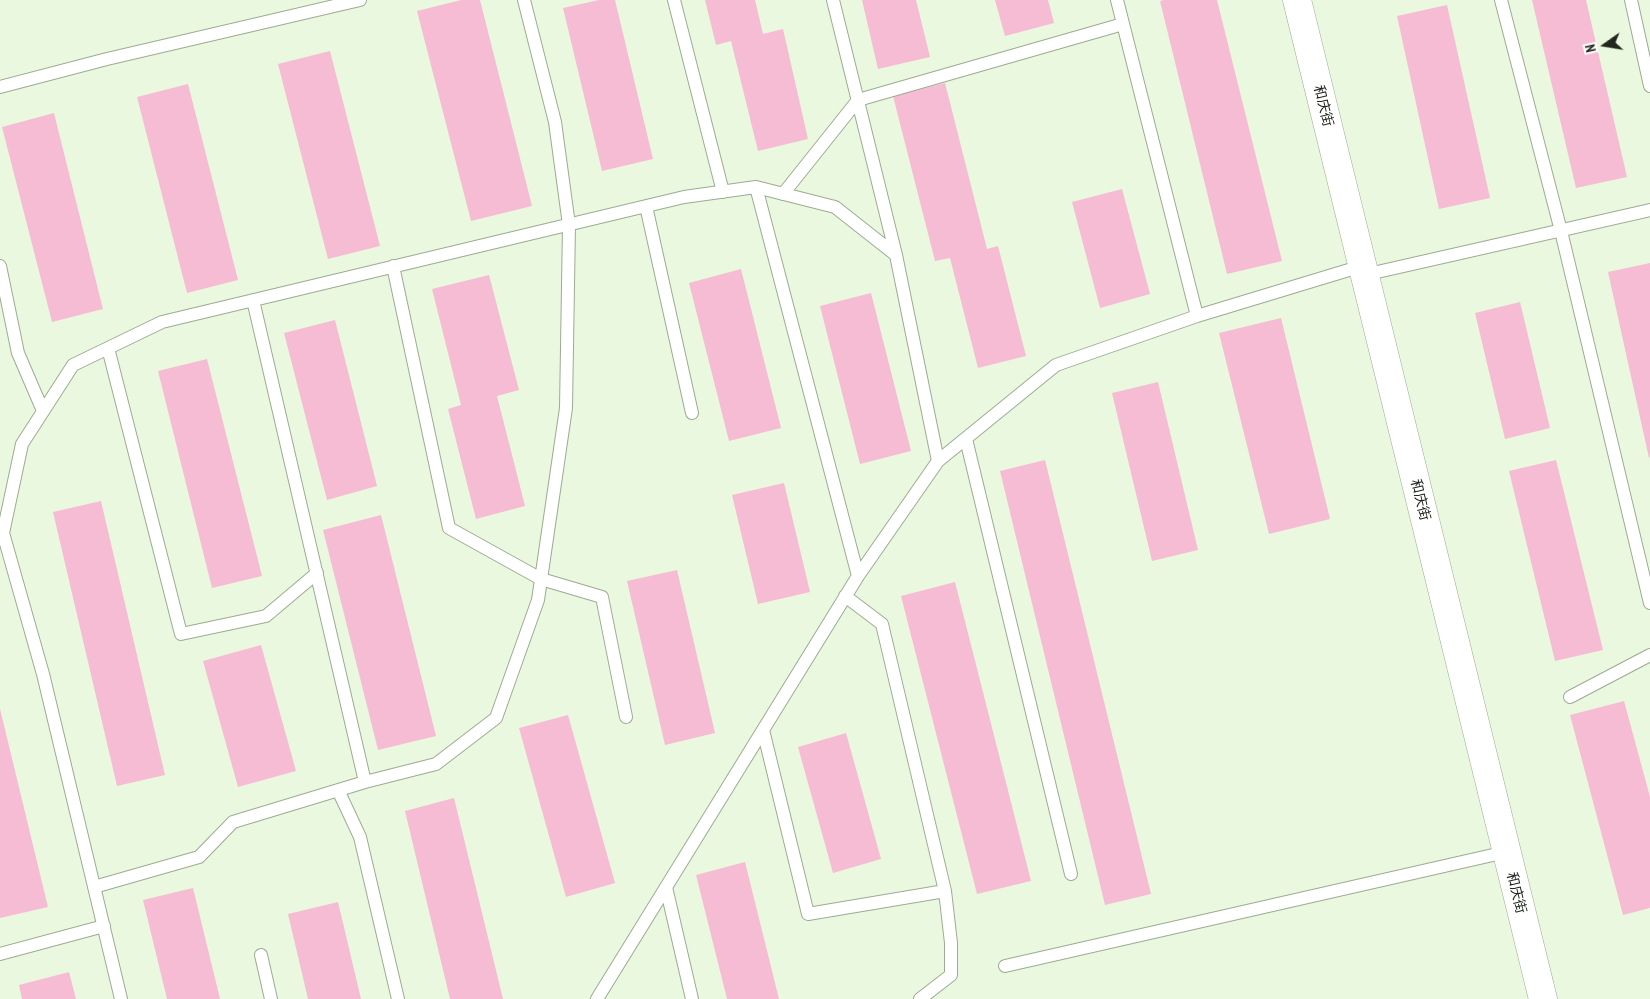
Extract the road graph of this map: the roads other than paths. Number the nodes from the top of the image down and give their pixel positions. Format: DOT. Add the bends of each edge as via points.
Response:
graph roads {
  1 [pos="360,0"];
  2 [pos="524,0"];
  3 [pos="674,0"];
  4 [pos="832,0"];
  5 [pos="1117,0"];
  6 [pos="1297,0"];
  7 [pos="1501,0"];
  8 [pos="1630,0"];
  9 [pos="1123,24"];
  10 [pos="1650,86"];
  11 [pos="0,87"];
  12 [pos="858,100"];
  13 [pos="756,186"];
  14 [pos="722,192"];
  15 [pos="782,194"];
  16 [pos="646,206"];
  17 [pos="1650,210"];
  18 [pos="569,224"];
  19 [pos="1561,230"];
  20 [pos="896,255"];
  21 [pos="0,266"];
  22 [pos="394,266"];
  23 [pos="1363,271"];
  24 [pos="253,300"];
  25 [pos="1196,316"];
  26 [pos="108,348"];
  27 [pos="43,411"];
  28 [pos="692,413"];
  29 [pos="966,439"];
  30 [pos="938,461"];
  31 [pos="317,573"];
  32 [pos="858,576"];
  33 [pos="541,579"];
  34 [pos="845,596"];
  35 [pos="1650,603"];
  36 [pos="1650,655"];
  37 [pos="1570,697"];
  38 [pos="626,716"];
  39 [pos="763,730"];
  40 [pos="365,782"];
  41 [pos="338,790"];
  42 [pos="1506,852"];
  43 [pos="1071,874"];
  44 [pos="94,887"];
  45 [pos="666,887"];
  46 [pos="945,891"];
  47 [pos="104,926"];
  48 [pos="0,954"];
  49 [pos="261,955"];
  50 [pos="1005,966"];
  51 [pos="121,999"];
  52 [pos="271,999"];
  53 [pos="398,999"];
  54 [pos="596,999"];
  55 [pos="692,999"];
  56 [pos="920,999"];
  57 [pos="1542,999"];
  1 -- 11 [label="lane"];
  2 -- 18 [label="lane" via="555,122"];
  3 -- 14 [label="lane"];
  4 -- 12 [label="lane"];
  5 -- 9 [label="lane"];
  6 -- 23 [label="street, 和庆街"];
  7 -- 19 [label="lane"];
  8 -- 10 [label="lane"];
  9 -- 12 [label="lane"];
  9 -- 25 [label="lane"];
  12 -- 15 [label="lane"];
  12 -- 20 [label="lane"];
  13 -- 14 [label="lane"];
  13 -- 15 [label="lane"];
  13 -- 32 [label="lane"];
  14 -- 16 [label="lane"];
  15 -- 20 [label="lane" via="835,207"];
  16 -- 18 [label="lane"];
  16 -- 28 [label="lane"];
  17 -- 19 [label="lane"];
  18 -- 22 [label="lane"];
  18 -- 33 [label="lane" via="566,408"];
  19 -- 23 [label="lane"];
  19 -- 35 [label="lane"];
  20 -- 30 [label="lane"];
  21 -- 27 [label="lane" via="18,353"];
  22 -- 24 [label="lane"];
  22 -- 33 [label="lane" via="449,528"];
  23 -- 25 [label="lane"];
  23 -- 42 [label="street, 和庆街"];
  24 -- 26 [label="lane" via="162,322"];
  24 -- 31 [label="lane"];
  25 -- 29 [label="lane" via="1056,365"];
  26 -- 27 [label="lane" via="73,365"];
  26 -- 31 [label="lane" via="181,634 266,616"];
  27 -- 44 [label="lane" via="22,444 3,533 43,674"];
  29 -- 30 [label="lane"];
  29 -- 43 [label="lane"];
  30 -- 32 [label="lane"];
  31 -- 40 [label="lane"];
  32 -- 34 [label="lane"];
  33 -- 38 [label="lane" via="602,597"];
  33 -- 40 [label="lane" via="538,600 496,718 436,764"];
  34 -- 39 [label="lane"];
  34 -- 46 [label="lane" via="882,624"];
  36 -- 37 [label="lane"];
  39 -- 45 [label="lane"];
  39 -- 46 [label="lane" via="808,914"];
  40 -- 41 [label="lane"];
  41 -- 44 [label="lane" via="233,822 199,857"];
  41 -- 53 [label="lane" via="360,837"];
  42 -- 50 [label="lane"];
  42 -- 57 [label="street, 和庆街"];
  44 -- 47 [label="lane"];
  45 -- 54 [label="lane"];
  45 -- 55 [label="lane"];
  46 -- 56 [label="lane" via="952,943 951,975"];
  47 -- 48 [label="lane"];
  47 -- 51 [label="lane"];
  49 -- 52 [label="lane"];
}
